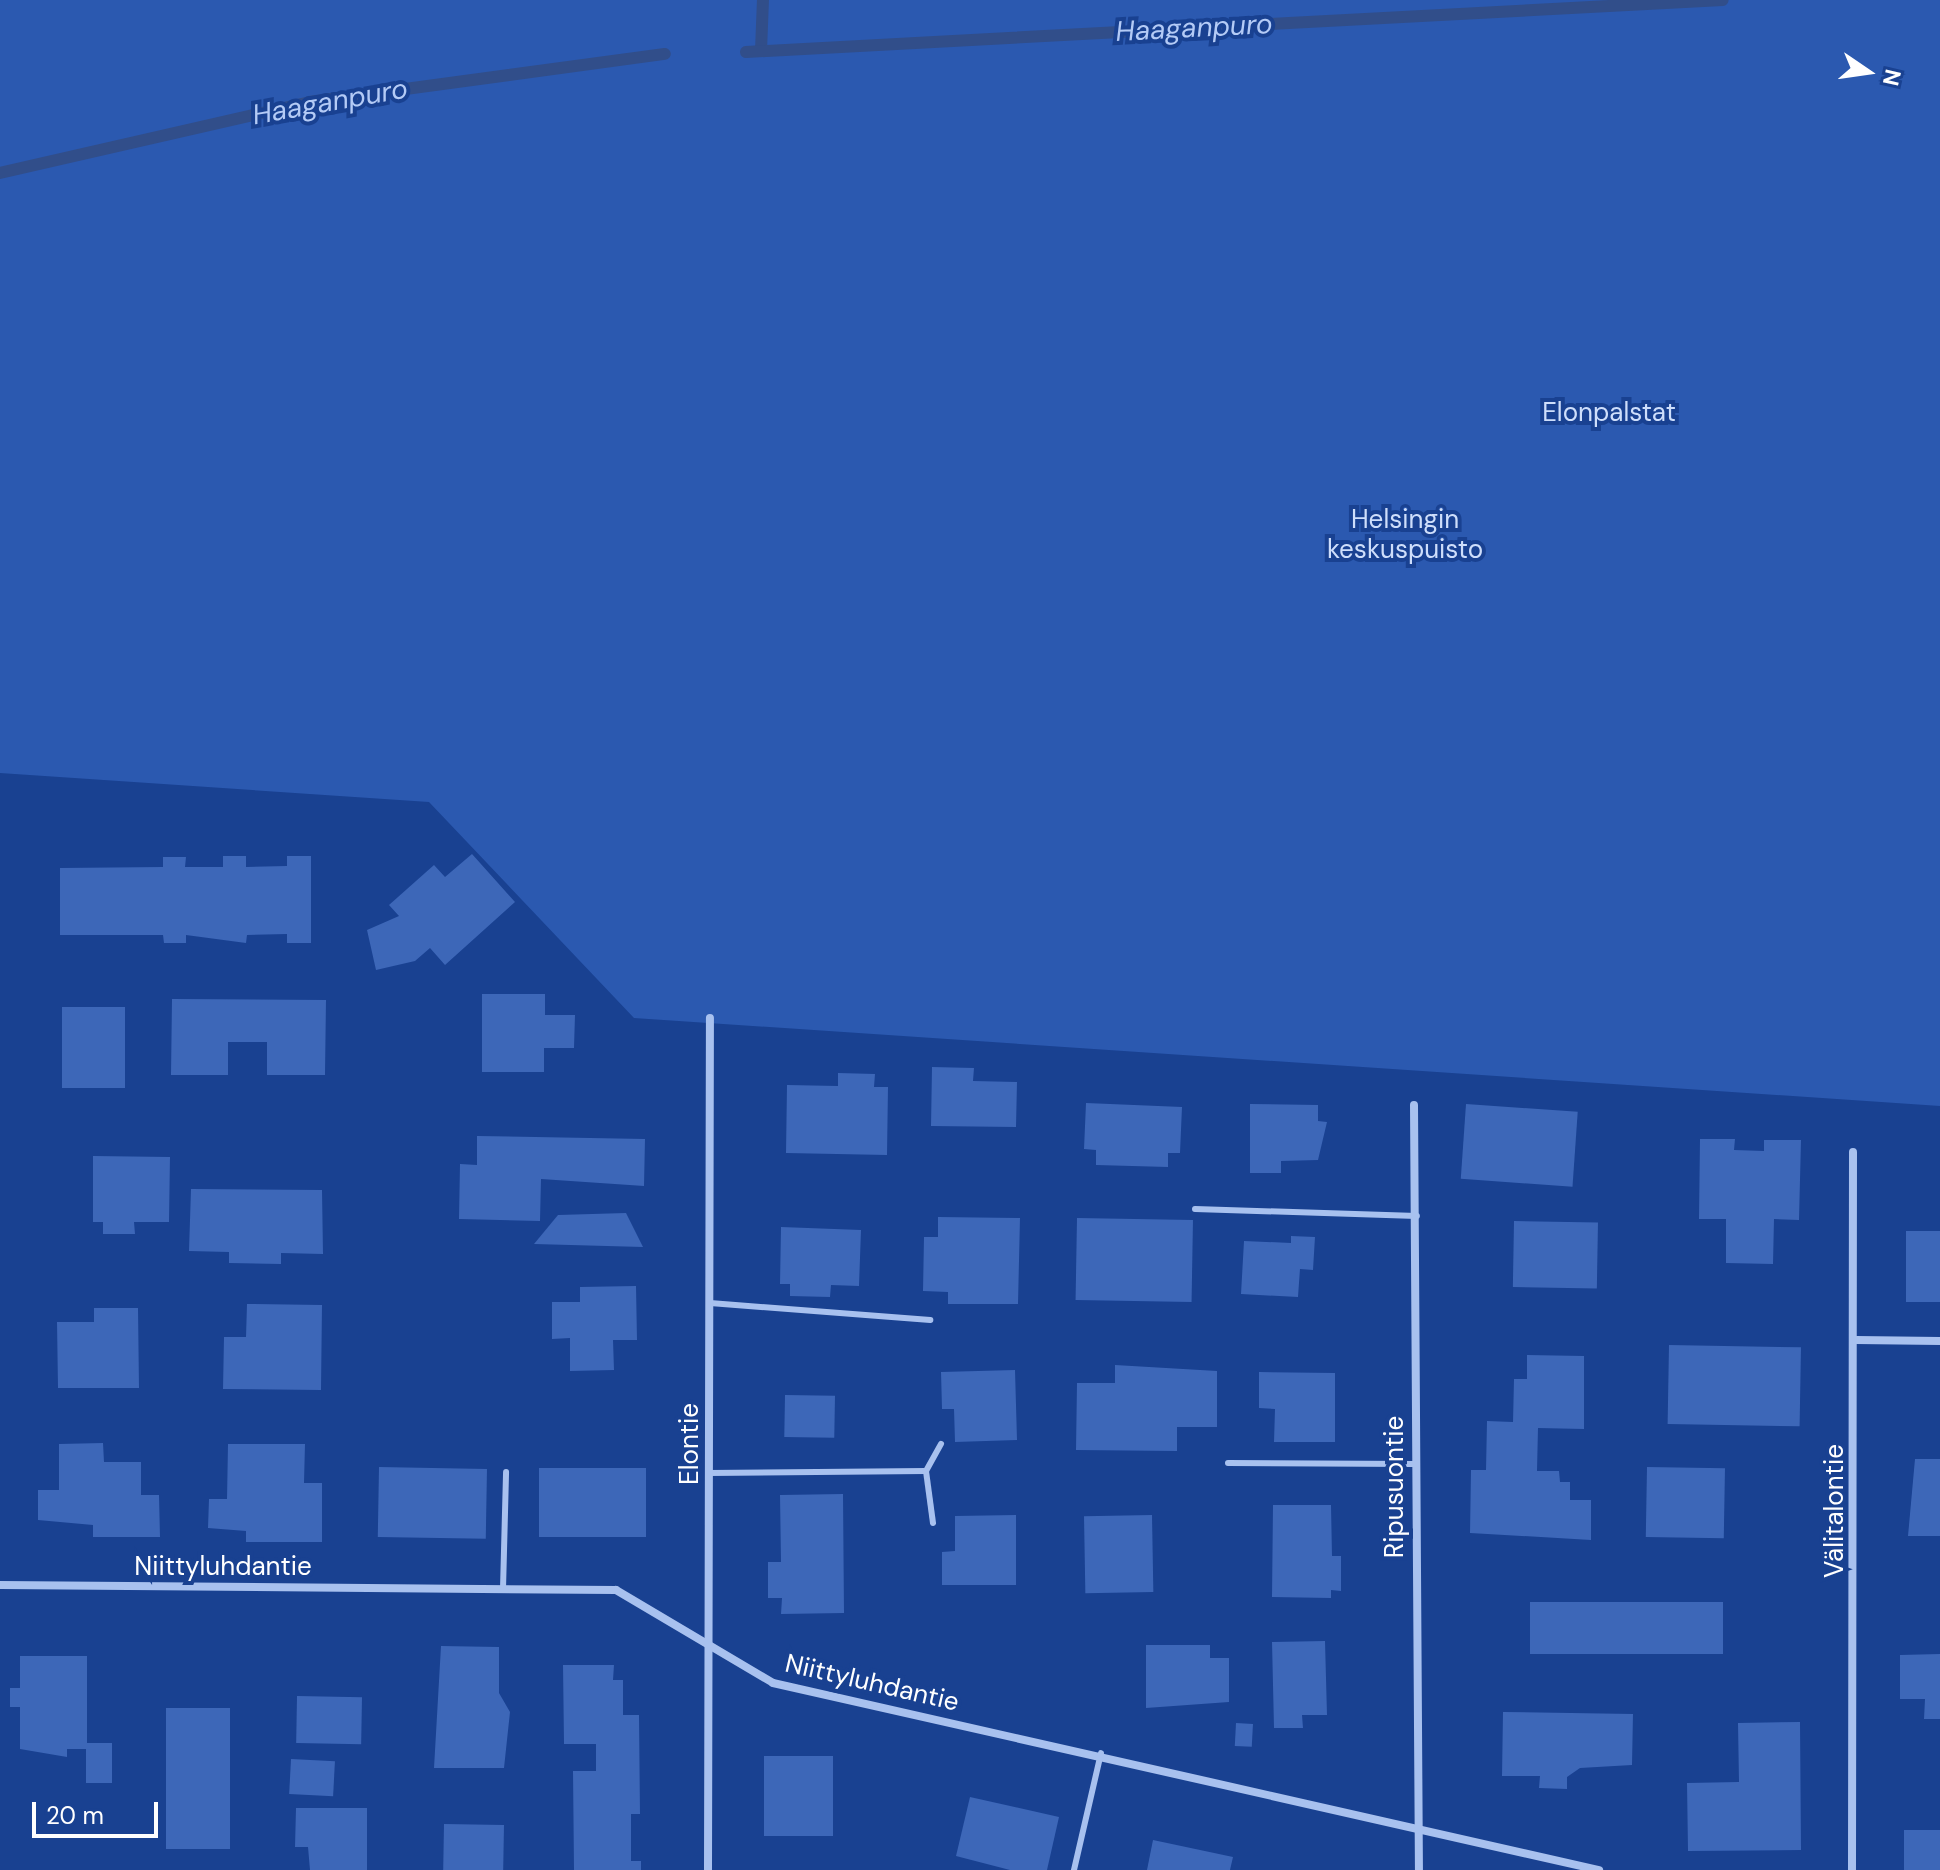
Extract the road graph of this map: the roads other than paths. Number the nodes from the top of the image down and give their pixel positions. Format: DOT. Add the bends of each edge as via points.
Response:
graph roads {
  1 [pos="710,1018"];
  2 [pos="1414,1105"];
  3 [pos="1853,1152"];
  4 [pos="1195,1209"];
  5 [pos="1417,1216"];
  6 [pos="710,1303"];
  7 [pos="930,1320"];
  8 [pos="1856,1340"];
  9 [pos="1940,1341"];
  10 [pos="941,1444"];
  11 [pos="1228,1463"];
  12 [pos="1413,1464"];
  13 [pos="926,1471"];
  14 [pos="506,1472"];
  15 [pos="709,1473"];
  16 [pos="933,1523"];
  17 [pos="0,1585"];
  18 [pos="503,1589"];
  19 [pos="713,1652"];
  20 [pos="1101,1753"];
  21 [pos="1420,1828"];
  22 [pos="708,1870"];
  23 [pos="1074,1870"];
  24 [pos="1419,1870"];
  25 [pos="1599,1870"];
  26 [pos="1852,1870"];
  1 -- 6 [label="street, Elontie"];
  2 -- 5 [label="street, Ripusuontie"];
  3 -- 8 [label="street, Välitalontie"];
  4 -- 5 [label="lane"];
  5 -- 12 [label="street, Ripusuontie"];
  6 -- 7 [label="lane"];
  6 -- 15 [label="street, Elontie"];
  8 -- 9 [label="street"];
  8 -- 26 [label="street, Välitalontie"];
  10 -- 13 [label="lane"];
  11 -- 12 [label="lane"];
  12 -- 21 [label="street, Ripusuontie"];
  13 -- 15 [label="lane"];
  13 -- 16 [label="lane"];
  14 -- 18 [label="lane"];
  15 -- 19 [label="street, Elontie"];
  17 -- 18 [label="street, Niittyluhdantie"];
  18 -- 19 [label="street, Niittyluhdantie" via="616,1590"];
  19 -- 20 [label="street, Niittyluhdantie" via="773,1683"];
  19 -- 22 [label="street, Elontie"];
  20 -- 21 [label="street, Niittyluhdantie"];
  20 -- 23 [label="lane"];
  21 -- 24 [label="street, Ripusuontie"];
  21 -- 25 [label="street, Niittyluhdantie"];
}
